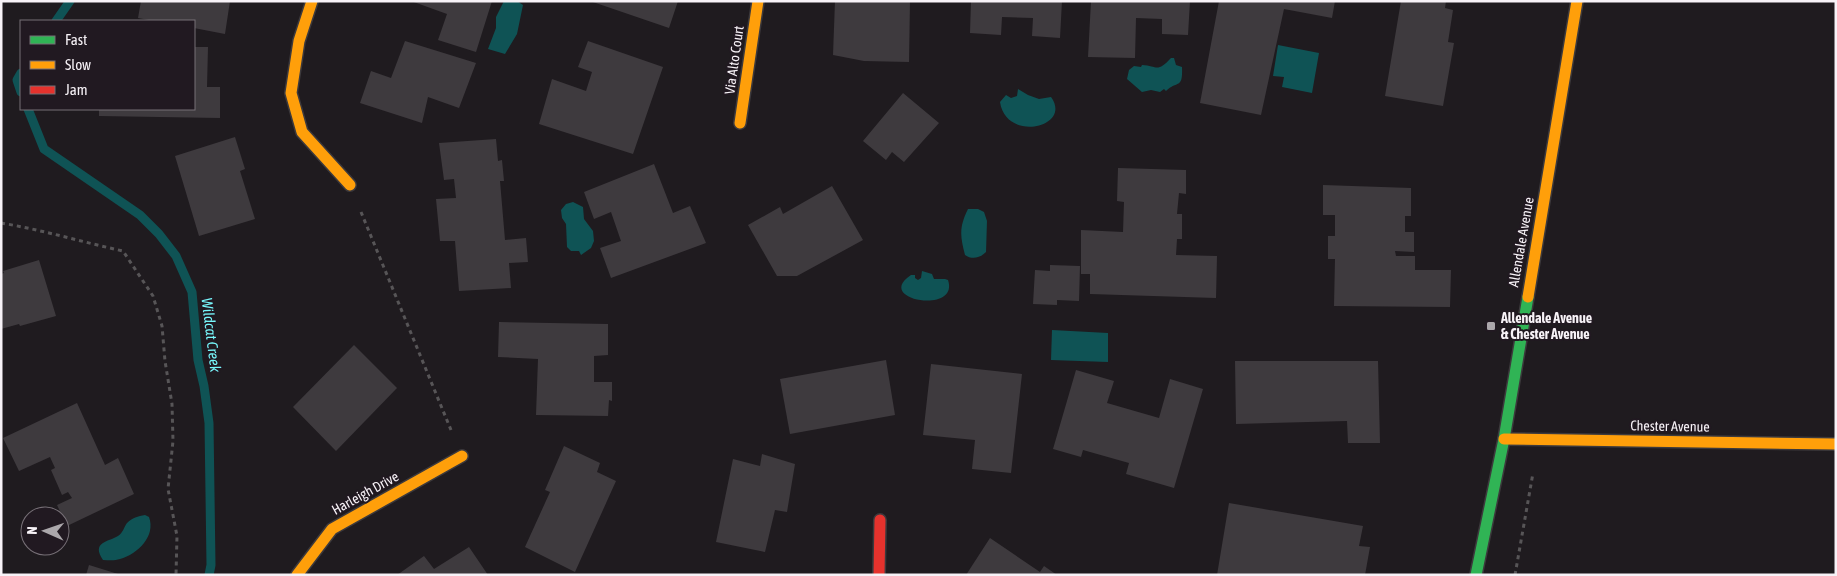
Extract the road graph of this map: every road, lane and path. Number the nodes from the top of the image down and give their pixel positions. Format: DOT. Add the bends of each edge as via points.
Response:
graph roads {
  1 [pos="312,1"];
  2 [pos="758,1"];
  3 [pos="1577,1"];
  4 [pos="740,123"];
  5 [pos="350,185"];
  6 [pos="1,223"];
  7 [pos="1504,439"];
  8 [pos="1836,444"];
  9 [pos="462,456"];
  10 [pos="1533,473"];
  11 [pos="880,520"];
  12 [pos="176,575"];
  13 [pos="297,575"];
  14 [pos="879,575"];
  15 [pos="1476,575"];
  16 [pos="1515,575"];
  1 -- 5 [label="street" via="298,41 291,93 302,132"];
  2 -- 4 [label="street, Via Alto Court"];
  3 -- 7 [label="street, Allendale Avenue"];
  5 -- 9 [label="path"];
  6 -- 12 [label="path" via="123,252 153,296 162,326 172,404 173,441 168,489 176,536"];
  7 -- 8 [label="street, Chester Avenue"];
  7 -- 15 [label="street, Allendale Avenue"];
  9 -- 13 [label="street, Harleigh Drive" via="332,529"];
  10 -- 16 [label="path"];
  11 -- 14 [label="street"];
}
